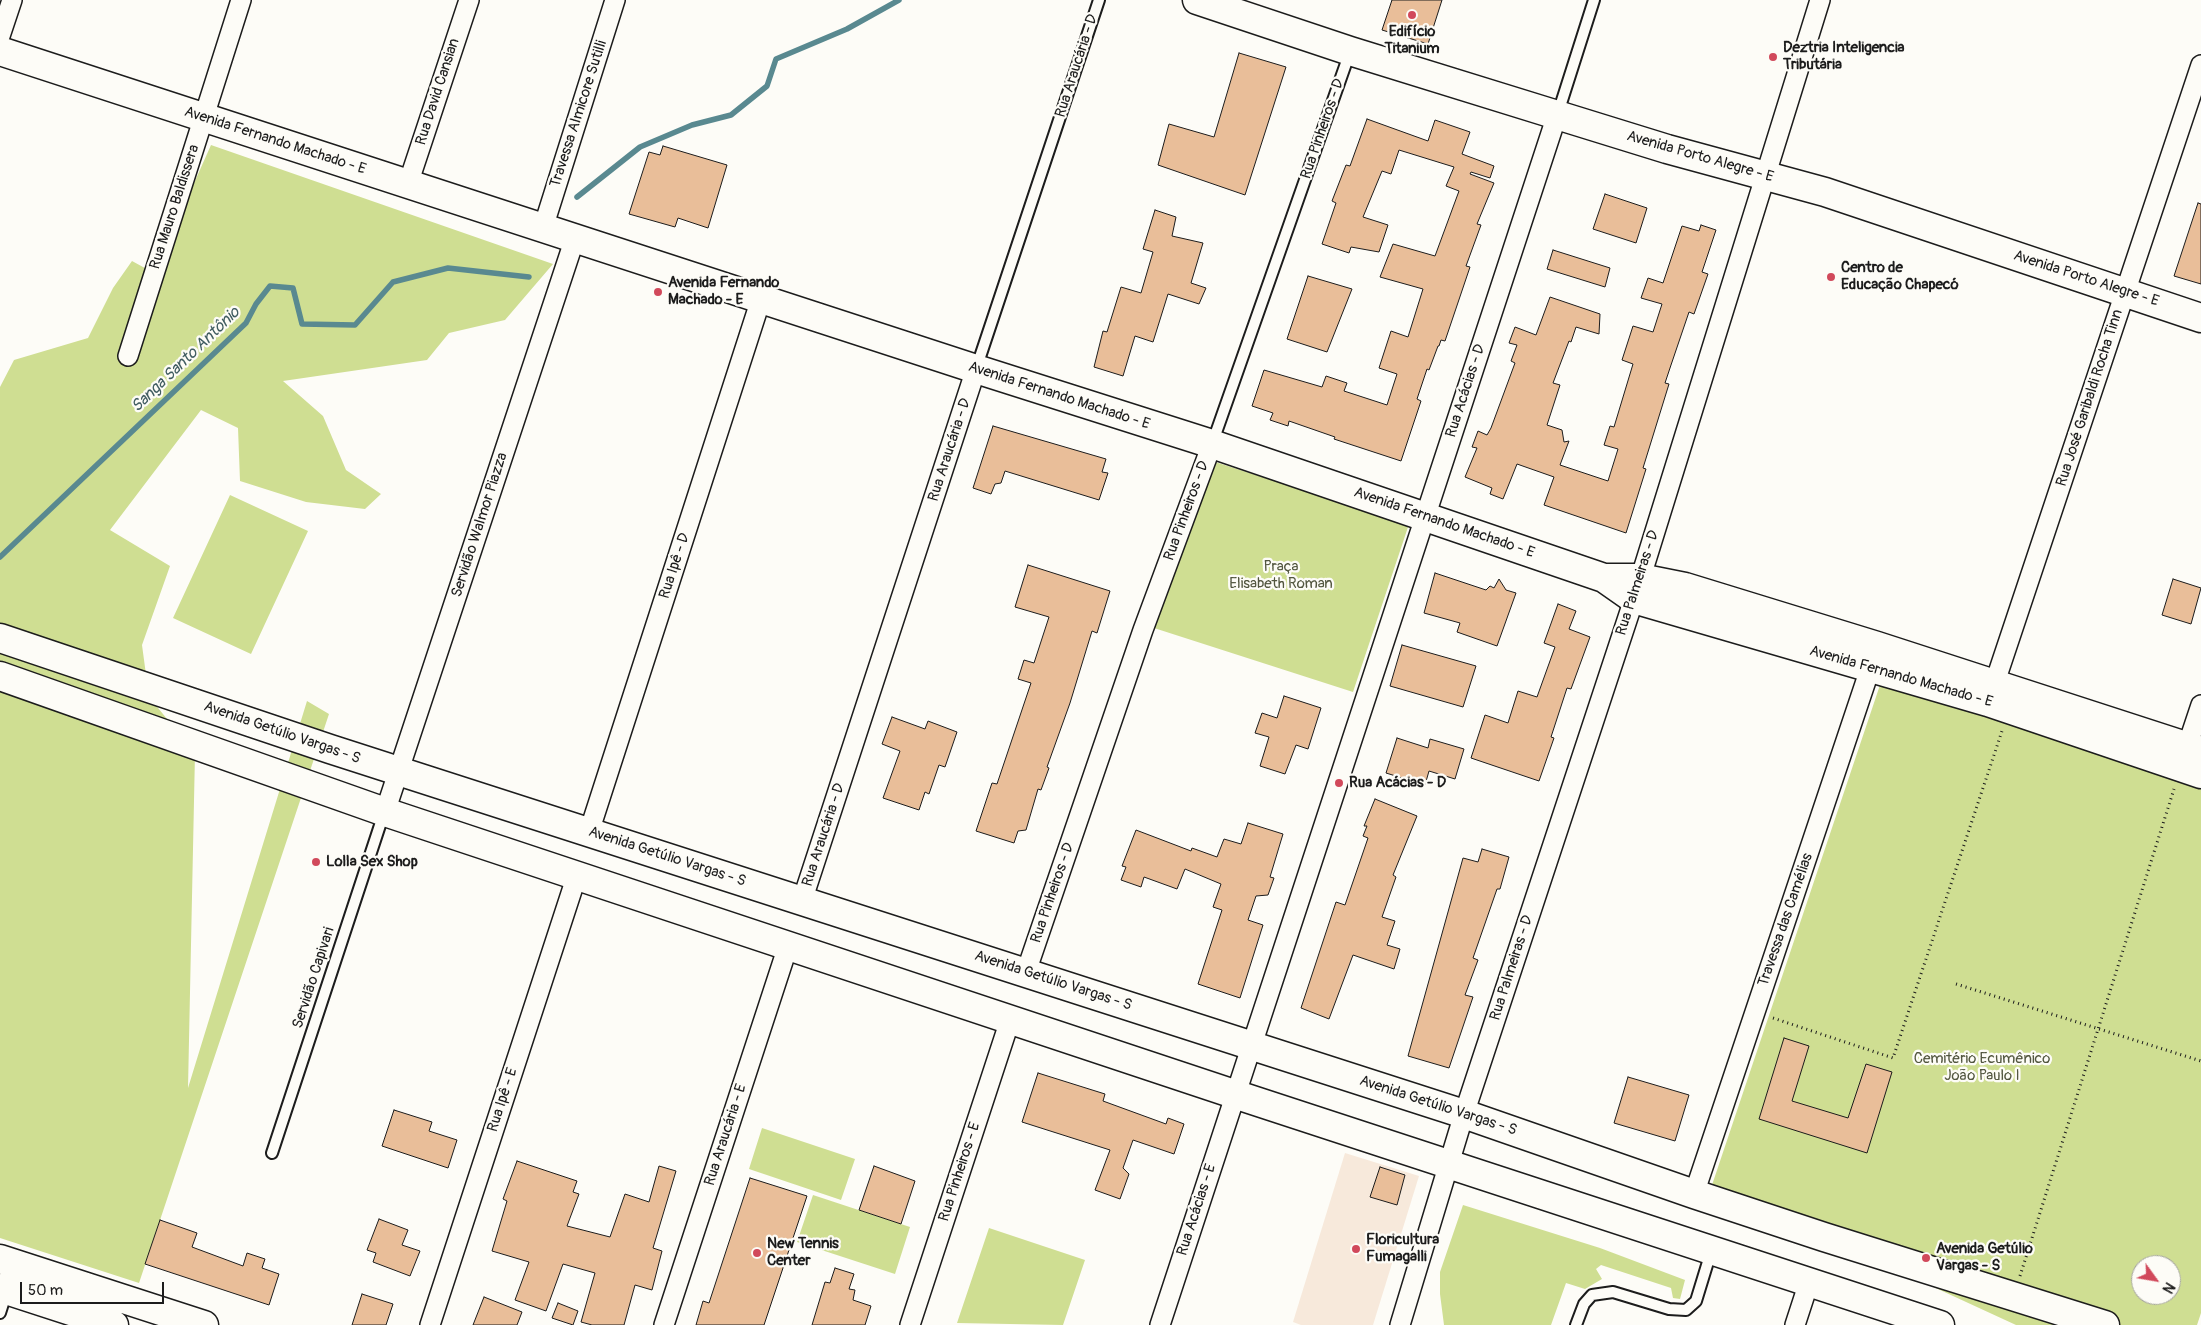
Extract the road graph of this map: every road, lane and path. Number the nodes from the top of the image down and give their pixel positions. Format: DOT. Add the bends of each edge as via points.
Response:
graph roads {
  1 [pos="12,0"];
  2 [pos="241,0"];
  3 [pos="469,0"];
  4 [pos="615,0"];
  5 [pos="1099,0"];
  6 [pos="1197,0"];
  7 [pos="1594,0"];
  8 [pos="1820,0"];
  9 [pos="0,36"];
  10 [pos="0,51"];
  11 [pos="1350,51"];
  12 [pos="2201,65"];
  13 [pos="1557,115"];
  14 [pos="204,118"];
  15 [pos="1767,175"];
  16 [pos="408,184"];
  17 [pos="542,228"];
  18 [pos="575,238"];
  19 [pos="2125,292"];
  20 [pos="761,299"];
  21 [pos="2201,318"];
  22 [pos="128,356"];
  23 [pos="976,369"];
  24 [pos="1212,444"];
  25 [pos="1425,516"];
  26 [pos="1637,588"];
  27 [pos="0,638"];
  28 [pos="1873,657"];
  29 [pos="0,676"];
  30 [pos="1997,699"];
  31 [pos="2201,705"];
  32 [pos="2193,760"];
  33 [pos="398,772"];
  34 [pos="385,812"];
  35 [pos="589,832"];
  36 [pos="577,876"];
  37 [pos="802,901"];
  38 [pos="788,946"];
  39 [pos="1026,972"];
  40 [pos="1956,984"];
  41 [pos="1755,1012"];
  42 [pos="1010,1020"];
  43 [pos="2098,1028"];
  44 [pos="1251,1044"];
  45 [pos="2201,1061"];
  46 [pos="1234,1094"];
  47 [pos="1464,1114"];
  48 [pos="272,1153"];
  49 [pos="1448,1163"];
  50 [pos="1694,1194"];
  51 [pos="1711,1251"];
  52 [pos="0,1259"];
  53 [pos="1809,1282"];
  54 [pos="2013,1296"];
  55 [pos="2,1297"];
  56 [pos="107,1313"];
  57 [pos="204,1325"];
  58 [pos="430,1325"];
  59 [pos="664,1325"];
  60 [pos="910,1325"];
  61 [pos="1160,1325"];
  62 [pos="1400,1325"];
  63 [pos="1576,1325"];
  64 [pos="1795,1325"];
  65 [pos="1940,1325"];
  66 [pos="2105,1325"];
  1 -- 9 [label="street"];
  2 -- 14 [label="street, Rua Mauro Baldissera"];
  3 -- 16 [label="street, Rua David Cansian"];
  4 -- 17 [label="street, Travessa Almicore Sutilli"];
  5 -- 23 [label="lane, Rua Araucária - D"];
  6 -- 11 [label="street, Avenida Porto Alegre - E"];
  7 -- 13 [label="lane, Rua Acácias - D"];
  8 -- 15 [label="street, Rua Palmeiras - D"];
  10 -- 14 [label="street, Avenida Fernando Machado - E"];
  11 -- 13 [label="street, Avenida Porto Alegre - E"];
  11 -- 24 [label="lane, Rua Pinheiros - D"];
  12 -- 19 [label="street, Rua José Garibaldi Rocha Tinn"];
  13 -- 15 [label="street, Avenida Porto Alegre - E"];
  13 -- 25 [label="street, Rua Acácias - D"];
  14 -- 16 [label="street, Avenida Fernando Machado - E"];
  14 -- 22 [label="street, Rua Mauro Baldissera"];
  15 -- 19 [label="street, Avenida Porto Alegre - E"];
  15 -- 26 [label="street, Rua Palmeiras - D"];
  16 -- 17 [label="street, Avenida Fernando Machado - E"];
  17 -- 18 [label="street, Avenida Fernando Machado - E"];
  18 -- 20 [label="street, Avenida Fernando Machado - E"];
  18 -- 33 [label="street, Servidão Walmor Piazza"];
  19 -- 21 [label="street, Avenida Porto Alegre - E"];
  19 -- 30 [label="street, Rua José Garibaldi Rocha Tinn"];
  20 -- 23 [label="street, Avenida Fernando Machado - E"];
  20 -- 35 [label="street, Rua Ipê - D"];
  23 -- 24 [label="street, Avenida Fernando Machado - E"];
  23 -- 37 [label="street, Rua Araucária - D"];
  24 -- 25 [label="street, Avenida Fernando Machado - E"];
  24 -- 39 [label="street, Rua Pinheiros - D" via="1140,639"];
  25 -- 26 [label="street, Avenida Fernando Machado - E"];
  25 -- 44 [label="street, Rua Acácias - D"];
  26 -- 28 [label="street, Avenida Fernando Machado - E"];
  26 -- 47 [label="street, Rua Palmeiras - D"];
  27 -- 33 [label="street, Avenida Getúlio Vargas - S"];
  28 -- 30 [label="street, Avenida Fernando Machado - E"];
  28 -- 41 [label="street, Travessa das Camélias"];
  29 -- 34 [label="street"];
  30 -- 32 [label="street, Avenida Fernando Machado - E"];
  30 -- 41 [label="path" via="1893,1058"];
  31 -- 32 [label="street"];
  32 -- 43 [label="path"];
  33 -- 34 [label="street, Servidão Walmor Piazza"];
  33 -- 35 [label="street, Avenida Getúlio Vargas - S"];
  34 -- 36 [label="street"];
  34 -- 48 [label="lane, Servidão Capivari"];
  35 -- 37 [label="street, Avenida Getúlio Vargas - S"];
  36 -- 38 [label="street"];
  36 -- 58 [label="street, Rua Ipê - E"];
  37 -- 39 [label="street, Avenida Getúlio Vargas - S"];
  38 -- 42 [label="street"];
  38 -- 59 [label="street, Rua Araucária - E"];
  39 -- 44 [label="street, Avenida Getúlio Vargas - S"];
  40 -- 43 [label="path"];
  41 -- 50 [label="street, Travessa das Camélias"];
  42 -- 46 [label="street"];
  42 -- 60 [label="street, Rua Pinheiros - E"];
  43 -- 45 [label="path"];
  43 -- 54 [label="path"];
  44 -- 46 [label="street, Rua Acácias - D"];
  44 -- 47 [label="street, Avenida Getúlio Vargas - S"];
  46 -- 49 [label="street"];
  46 -- 61 [label="street, Rua Acácias - E"];
  47 -- 49 [label="street, Rua Palmeiras - D"];
  47 -- 50 [label="street, Avenida Getúlio Vargas - S"];
  49 -- 51 [label="street"];
  49 -- 62 [label="street, Rua Palmeiras - D"];
  50 -- 54 [label="street, Avenida Getúlio Vargas - S"];
  51 -- 53 [label="street"];
  51 -- 63 [label="lane" via="1696,1301 1686,1310 1669,1309 1613,1292 1592,1296 1584,1304"];
  52 -- 56 [label="street"];
  53 -- 64 [label="street"];
  53 -- 65 [label="street"];
  54 -- 66 [label="street, Avenida Getúlio Vargas - S"];
  55 -- 56 [label="street"];
  56 -- 57 [label="street"];
}
